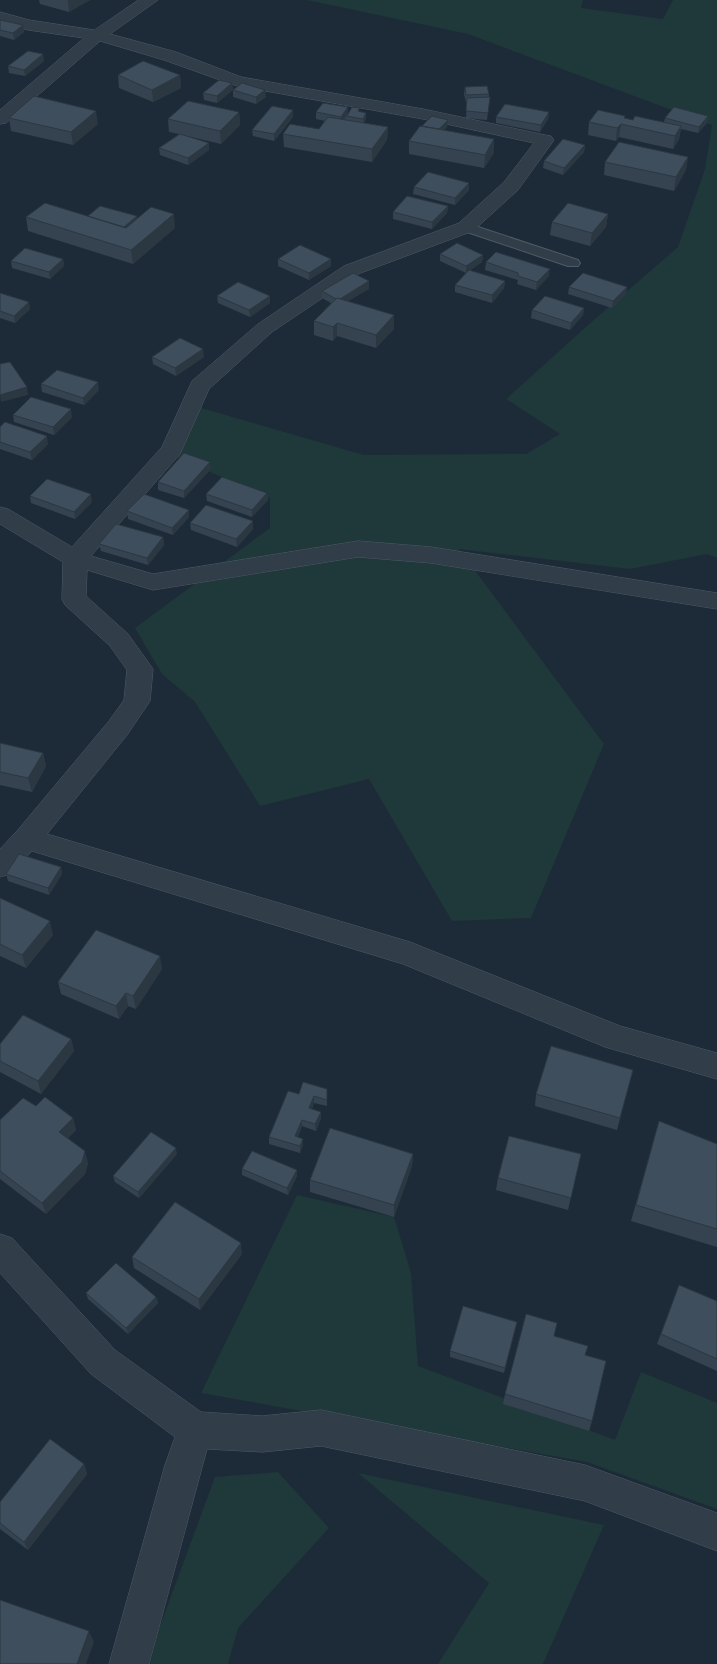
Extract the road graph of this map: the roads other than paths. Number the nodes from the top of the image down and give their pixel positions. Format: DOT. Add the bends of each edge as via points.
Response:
graph roads {
  1 [pos="150,0"];
  2 [pos="0,17"];
  3 [pos="97,36"];
  4 [pos="0,119"];
  5 [pos="466,228"];
  6 [pos="572,264"];
  7 [pos="0,514"];
  8 [pos="75,559"];
  9 [pos="717,601"];
  10 [pos="27,838"];
  11 [pos="0,866"];
  12 [pos="717,1066"];
  13 [pos="0,1249"];
  14 [pos="194,1430"];
  15 [pos="717,1532"];
  16 [pos="130,1664"];
  1 -- 3 [label="street"];
  2 -- 3 [label="street"];
  3 -- 4 [label="street"];
  3 -- 5 [label="street" via="170,56 238,81 423,114 545,140 511,186"];
  5 -- 6 [label="lane"];
  5 -- 8 [label="street" via="351,270 265,328 200,386 172,448"];
  7 -- 8 [label="street"];
  8 -- 9 [label="street" via="153,582 358,549 431,555"];
  8 -- 10 [label="street" via="74,599 119,640 140,669 137,701"];
  10 -- 11 [label="street"];
  10 -- 12 [label="street" via="410,954 616,1038"];
  13 -- 14 [label="street" via="103,1362"];
  14 -- 15 [label="street" via="262,1434 321,1428 585,1484"];
  14 -- 16 [label="street"];
}
